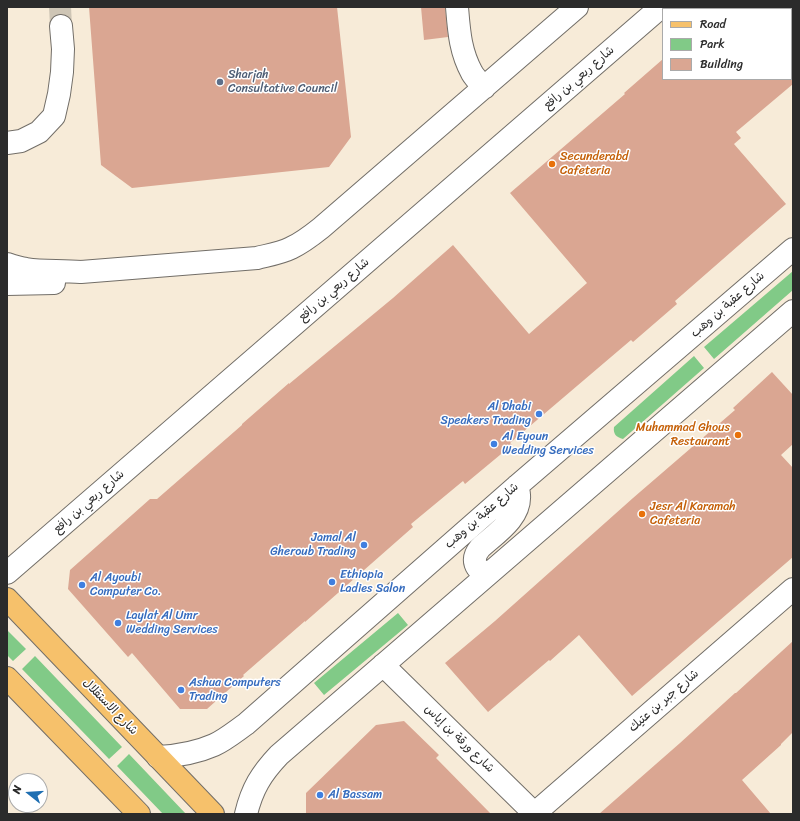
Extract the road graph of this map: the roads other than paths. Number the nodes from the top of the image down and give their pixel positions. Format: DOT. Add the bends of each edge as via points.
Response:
graph roads {
  1 [pos="457,7"];
  2 [pos="577,7"];
  3 [pos="661,7"];
  4 [pos="61,26"];
  5 [pos="484,88"];
  6 [pos="7,142"];
  7 [pos="793,249"];
  8 [pos="7,264"];
  9 [pos="80,272"];
  10 [pos="7,284"];
  11 [pos="793,311"];
  12 [pos="517,486"];
  13 [pos="7,573"];
  14 [pos="489,573"];
  15 [pos="793,589"];
  16 [pos="7,599"];
  17 [pos="383,665"];
  18 [pos="7,678"];
  19 [pos="158,757"];
  20 [pos="139,814"];
  21 [pos="213,814"];
  22 [pos="246,814"];
  23 [pos="535,814"];
  1 -- 5 [label="street" via="460,43 473,74"];
  2 -- 5 [label="street"];
  3 -- 13 [label="street, شارع ربعي بن رافع"];
  4 -- 6 [label="street" via="62,72 54,116 39,132 21,141"];
  5 -- 9 [label="street" via="307,240 291,248 257,258"];
  7 -- 12 [label="street, شارع عقبة بن وهب"];
  8 -- 9 [label="street" via="25,269"];
  9 -- 10 [label="street" via="67,280 51,284"];
  11 -- 14 [label="street"];
  12 -- 14 [label="street" via="519,496 514,515 476,552 475,564 478,569"];
  12 -- 19 [label="street, شارع عقبة بن وهب" via="246,724 214,745 177,756"];
  14 -- 17 [label="street"];
  15 -- 23 [label="street, شارع جبر بن عتيك"];
  16 -- 19 [label="main road, شارع الاستقلال"];
  17 -- 22 [label="street" via="267,768 251,797"];
  17 -- 23 [label="street, شارع ورقة بن إياس"];
  18 -- 20 [label="main road"];
  19 -- 21 [label="main road, شارع الاستقلال"];
}
